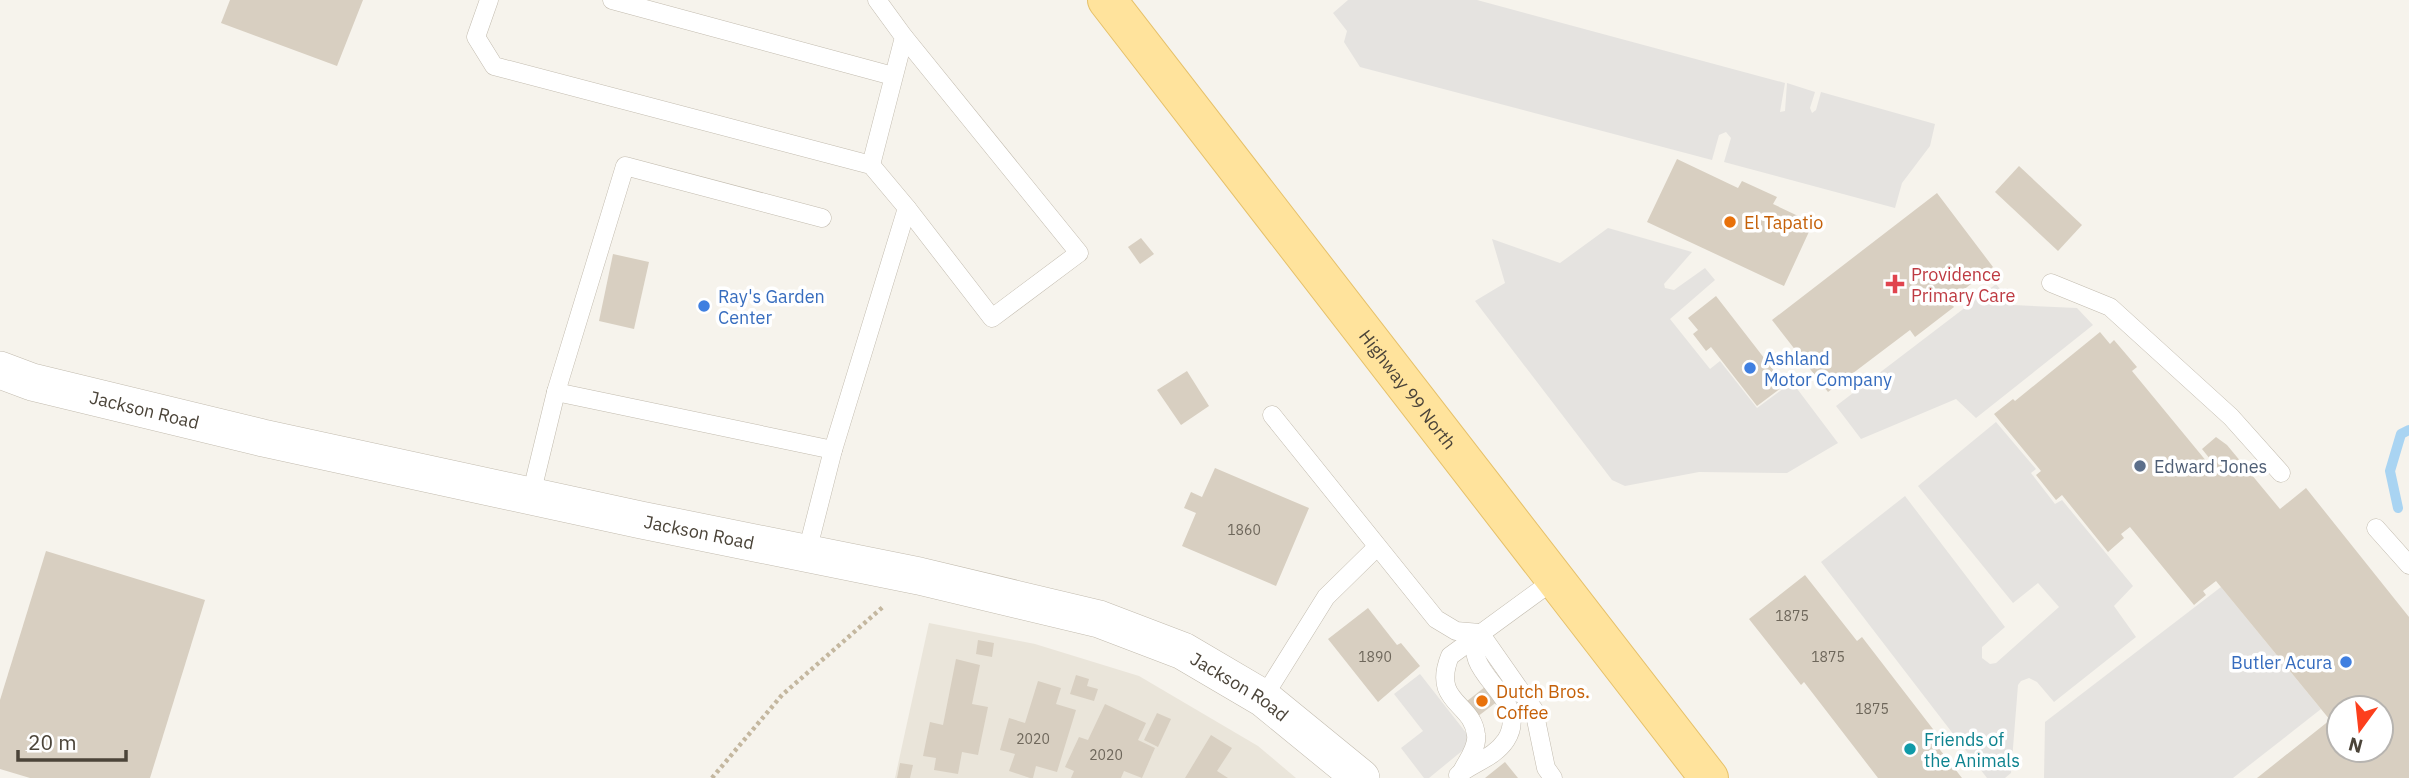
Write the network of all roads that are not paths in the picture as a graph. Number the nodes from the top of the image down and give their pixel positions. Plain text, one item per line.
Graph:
1 (489, 0) edge
2 (612, 0) edge
3 (877, 0) edge
4 (1107, 0) edge
5 (904, 37) junction
6 (893, 76) junction
7 (872, 165) junction
8 (907, 208) junction
9 (822, 218) dead end
10 (2051, 284) dead end
11 (0, 370) edge
12 (556, 392) junction
13 (1272, 415) dead end
14 (833, 450) junction
15 (2281, 473) dead end
16 (531, 495) junction
17 (2376, 527) dead end
18 (1377, 547) junction
19 (807, 552) junction
20 (2409, 565) edge
21 (1554, 580) junction
22 (1480, 633) junction
23 (1263, 698) junction
24 (1458, 775) edge
25 (1361, 778) edge
26 (1553, 778) edge
27 (1709, 778) edge

1 - 7 lane
2 - 6 lane
3 - 5 lane
4 - 21 main road, Highway 99 North
5 - 6 lane
5 - 8 lane
6 - 7 lane
7 - 8 lane
8 - 14 lane
9 - 12 lane
10 - 15 lane
11 - 16 street, Jackson Road
12 - 14 lane
12 - 16 lane
13 - 18 lane
14 - 19 lane
16 - 19 street, Jackson Road
17 - 20 lane
18 - 22 lane
18 - 23 lane
19 - 23 street, Jackson Road
21 - 22 lane
21 - 27 main road, Highway 99 North
22 - 24 lane
22 - 24 lane
22 - 26 lane
23 - 25 street, Jackson Road

